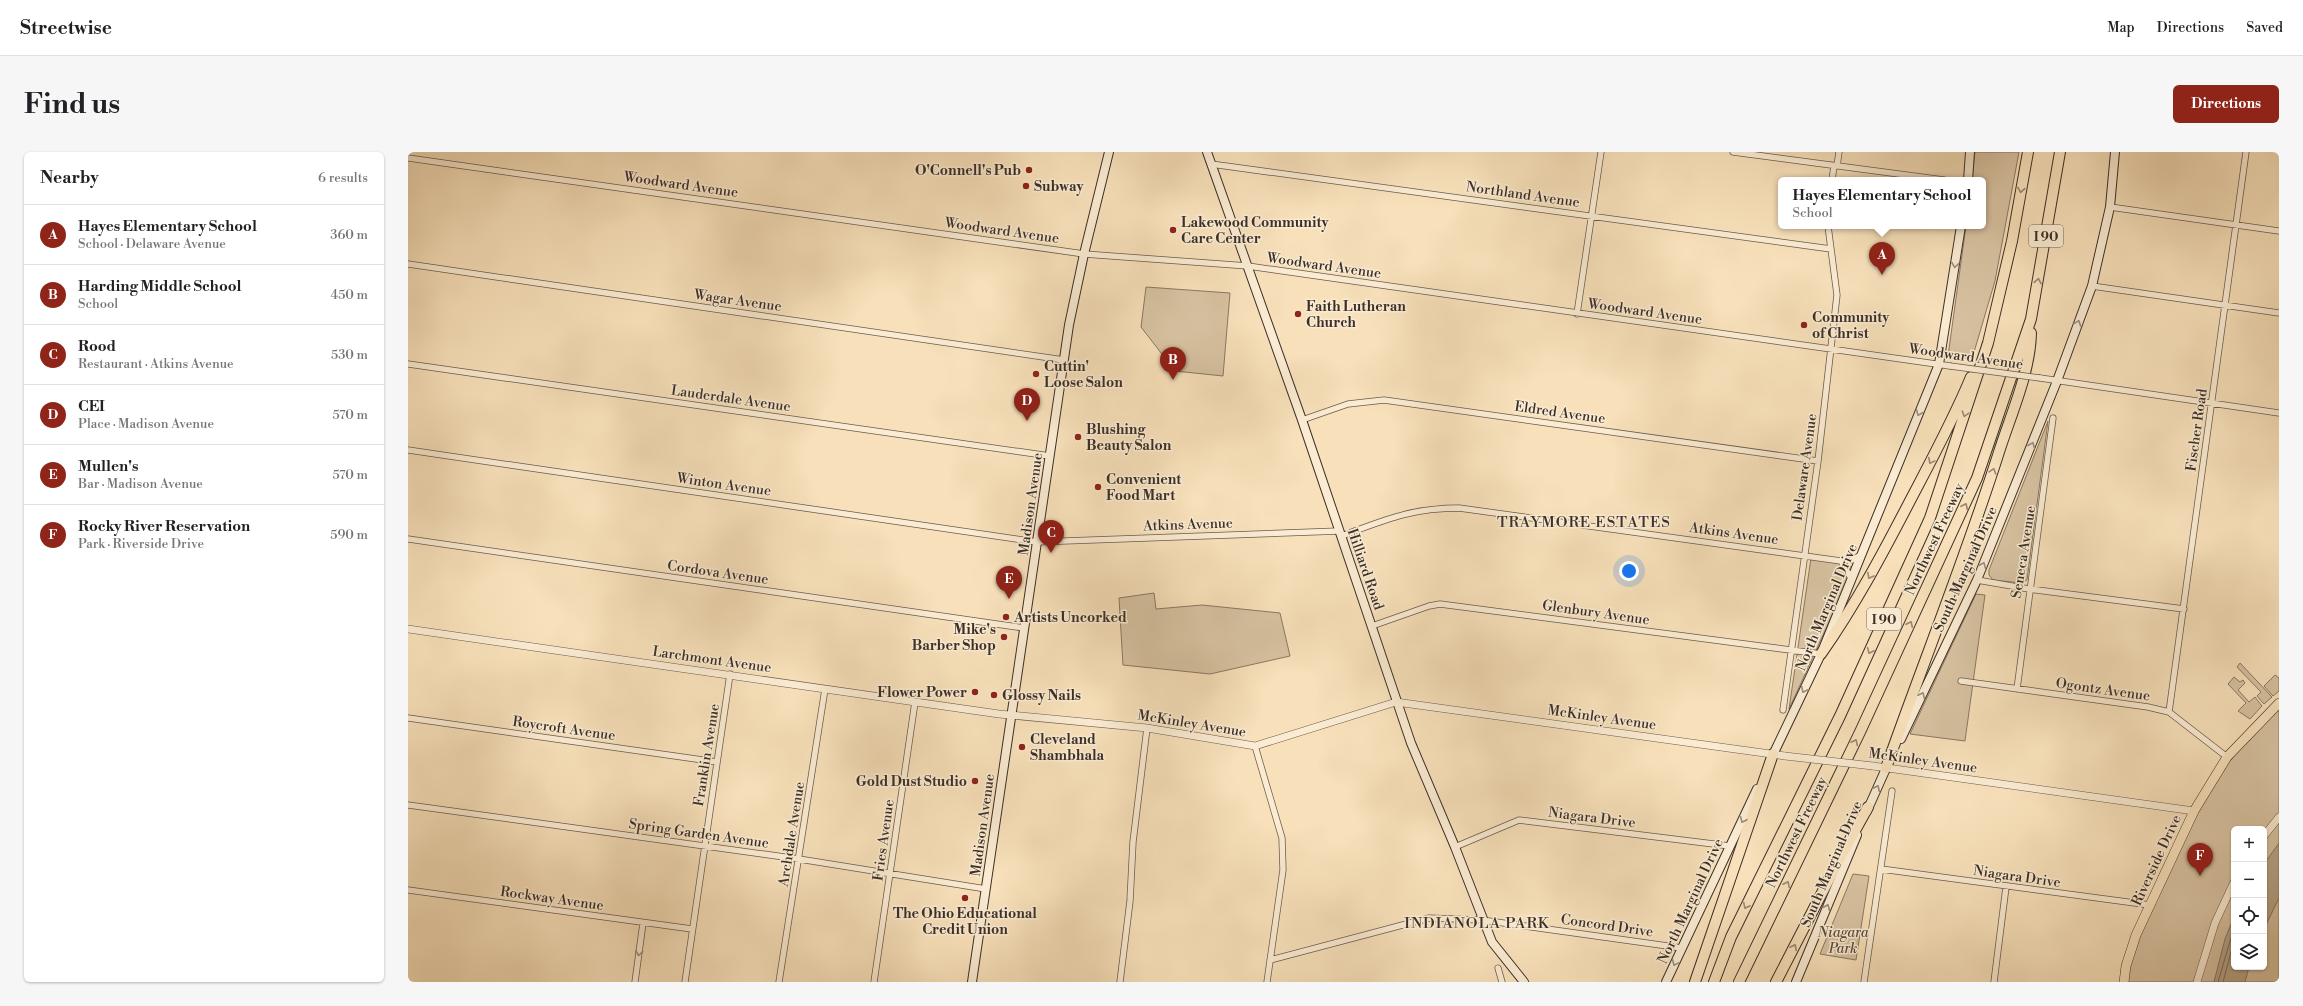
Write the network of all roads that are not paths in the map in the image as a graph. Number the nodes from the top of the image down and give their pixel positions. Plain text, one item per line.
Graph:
1 (1109, 152) edge
2 (1207, 152) edge
3 (1601, 152) edge
4 (1733, 152) edge
5 (1839, 152) edge
6 (1970, 152) edge
7 (2028, 152) edge
8 (2060, 152) edge
9 (2116, 152) edge
10 (2246, 152) edge
11 (408, 158) edge
12 (1211, 164) junction
13 (1835, 166) junction
14 (1833, 177) edge
15 (1921, 177) edge
16 (1968, 177) edge
17 (2110, 207) junction
18 (1592, 216) junction
19 (2236, 224) junction
20 (1828, 229) edge
21 (1961, 229) edge
22 (2279, 231) edge
23 (2012, 241) junction
24 (1831, 249) junction
25 (1084, 254) junction
26 (408, 264) edge
27 (1248, 266) junction
28 (2092, 286) junction
29 (2224, 306) junction
30 (1577, 314) junction
31 (2279, 314) edge
32 (2032, 319) junction
33 (1832, 349) junction
34 (1064, 360) junction
35 (408, 364) edge
36 (1939, 364) junction
37 (2057, 381) junction
38 (2212, 403) junction
39 (2279, 413) edge
40 (2053, 418) dead end
41 (1302, 420) junction
42 (408, 450) edge
43 (1050, 456) junction
44 (1818, 461) junction
45 (1340, 534) junction
46 (408, 539) edge
47 (1037, 542) junction
48 (1862, 554) junction
49 (1805, 555) junction
50 (1841, 561) junction
51 (1851, 578) junction
52 (1977, 580) junction
53 (2029, 589) junction
54 (2184, 609) junction
55 (1372, 626) junction
56 (1024, 628) junction
57 (408, 629) edge
58 (1791, 650) junction
59 (1821, 654) junction
60 (730, 674) junction
61 (1961, 682) dead end
62 (825, 689) junction
63 (2017, 689) junction
64 (915, 702) junction
65 (1396, 702) junction
66 (2279, 703) edge
67 (1783, 710) dead end
68 (2169, 712) junction
69 (1012, 715) junction
70 (408, 718) edge
71 (1146, 728) junction
72 (1255, 746) junction
73 (1773, 754) junction
74 (2227, 757) junction
75 (717, 762) junction
76 (1886, 768) junction
77 (1892, 791) dead end
78 (408, 804) edge
79 (1868, 807) junction
80 (2194, 811) junction
81 (2279, 817) edge
82 (2267, 832) edge
83 (704, 846) junction
84 (1730, 846) junction
85 (1455, 847) junction
86 (799, 860) junction
87 (1881, 869) junction
88 (890, 873) junction
89 (2006, 887) junction
90 (2231, 888) edge
91 (986, 889) junction
92 (408, 890) edge
93 (2150, 905) junction
94 (1482, 920) junction
95 (643, 923) junction
96 (692, 929) junction
97 (1682, 948) junction
98 (1270, 960) junction
99 (1498, 968) dead end
100 (635, 982) edge
101 (685, 982) edge
102 (779, 982) edge
103 (874, 982) edge
104 (972, 982) edge
105 (1120, 982) edge
106 (1267, 982) edge
107 (1502, 982) edge
108 (1524, 982) edge
109 (1666, 982) edge
110 (1695, 982) edge
111 (1714, 982) edge
112 (1739, 982) edge
113 (1776, 982) edge
114 (1796, 982) edge
115 (1864, 982) edge
116 (1994, 982) edge
117 (2124, 982) edge
118 (2197, 982) edge

1 - 25 main road, Madison Avenue
2 - 12 main road, Hilliard Road
3 - 18 street
4 - 13 street
5 - 13 street
6 - 16 main road
7 -> 23 highway, Northwest Freeway / I 90
32 -> 8 highway, Northwest Freeway / I 90
9 - 17 main road, South Marginal Drive
10 - 19 street, Fischer Road
11 - 25 street, Woodward Avenue
12 - 18 street, Northland Avenue
12 - 27 main road, Hilliard Road
13 - 14 street
13 - 15 street
17 - 19 street
17 - 28 main road, South Marginal Drive
18 - 24 street, Northland Avenue
18 - 30 street
19 - 22 street
19 - 29 street, Fischer Road
20 - 24 street, Delaware Avenue
21 -> 36 main road, North Marginal Drive
23 -> 59 highway
23 -> 111 highway, Northwest Freeway / I 90
24 - 33 street, Delaware Avenue
25 - 27 street, Woodward Avenue
25 - 34 main road, Madison Avenue
26 - 34 street, Wagar Avenue
27 - 30 street, Woodward Avenue
27 - 41 main road, Hilliard Road
28 - 29 street
37 -> 28 main road, South Marginal Drive
29 - 31 street
29 - 38 street, Fischer Road
30 - 33 street, Woodward Avenue
76 -> 32 highway
112 -> 32 highway, Northwest Freeway / I 90
33 - 36 street, Woodward Avenue
33 - 44 street, Delaware Avenue
34 - 43 main road, Madison Avenue
35 - 43 street, Lauderdale Avenue
36 - 37 street, Woodward Avenue, bridge
36 -> 48 main road, North Marginal Drive
37 - 38 street, Woodward Avenue
52 -> 37 main road, South Marginal Drive
38 - 39 street, Woodward Avenue
38 - 54 street, Fischer Road
40 - 53 street, Seneca Avenue
41 - 44 street, Eldred Avenue
41 - 45 main road, Hilliard Road
42 - 47 street, Winton Avenue
43 - 47 main road, Madison Avenue
44 - 49 street, Delaware Avenue
45 - 47 street, Atkins Avenue
45 - 49 street, Atkins Avenue
45 - 55 main road, Hilliard Road
46 - 56 street, Cordova Avenue
47 - 56 main road, Madison Avenue
48 - 50 street, Atkins Avenue
48 - 51 main road, North Marginal Drive
49 - 50 street, Atkins Avenue
49 - 58 street, Delaware Avenue
50 - 51 street
51 - 59 main road, North Marginal Drive
52 - 53 street
76 -> 52 main road, South Marginal Drive
53 - 54 street
53 - 63 street, Seneca Avenue
54 - 68 street, Fischer Road
55 - 58 street, Glenbury Avenue
55 - 65 main road, Hilliard Road
56 - 69 main road, Madison Avenue
57 - 60 street, Larchmont Avenue
58 - 59 street, Glenbury Avenue
58 - 67 street, Delaware Avenue
59 -> 73 main road, North Marginal Drive
60 - 62 street, Larchmont Avenue
60 - 75 street, Franklin Avenue
61 - 63 street, Ogontz Avenue
62 - 64 street, Larchmont Avenue
62 - 86 street, Archdale Avenue
63 - 68 street, Ogontz Avenue
64 - 69 street, Larchmont Avenue
64 - 88 street, Fries Avenue
65 - 72 street, McKinley Avenue
65 - 73 street, McKinley Avenue
65 - 85 main road, Hilliard Road
66 - 74 main road, Riverside Drive
68 - 74 street, Ogontz Avenue
69 - 71 street, McKinley Avenue
69 - 91 main road, Madison Avenue
70 - 75 street, Roycroft Avenue
71 - 72 street, McKinley Avenue
71 - 105 street
72 - 98 street
73 - 76 street, McKinley Avenue, bridge
73 -> 84 main road, North Marginal Drive
73 - 110 highway
74 - 80 main road, Riverside Drive
75 - 83 street, Franklin Avenue
79 -> 76 main road, South Marginal Drive
76 - 80 street, McKinley Avenue
77 - 87 street
78 - 83 street, Spring Garden Avenue
113 -> 79 highway
114 -> 79 main road, South Marginal Drive
80 - 93 main road, Riverside Drive
81 - 82 street
83 - 86 street, Spring Garden Avenue
83 - 96 street, Franklin Avenue
84 - 85 street, Niagara Drive
84 - 97 main road, North Marginal Drive
85 - 94 main road, Hilliard Road
86 - 88 street, Spring Garden Avenue
86 - 102 street, Archdale Avenue
87 - 89 street, Niagara Drive
87 - 115 street
88 - 91 street, Spring Garden Avenue
88 - 103 street, Fries Avenue
89 - 93 street, Niagara Drive
89 - 116 street
90 - 118 street
91 - 104 main road, Madison Avenue
92 - 95 street, Rockway Avenue
93 - 117 main road, Riverside Drive
94 - 97 street, Concord Drive
94 - 98 street, Concord Drive
94 - 108 main road, Hilliard Road
95 - 96 street, Rockway Avenue
95 -> 100 street
96 - 101 street, Franklin Avenue
97 -> 109 main road, North Marginal Drive
98 - 106 street
99 - 107 street

